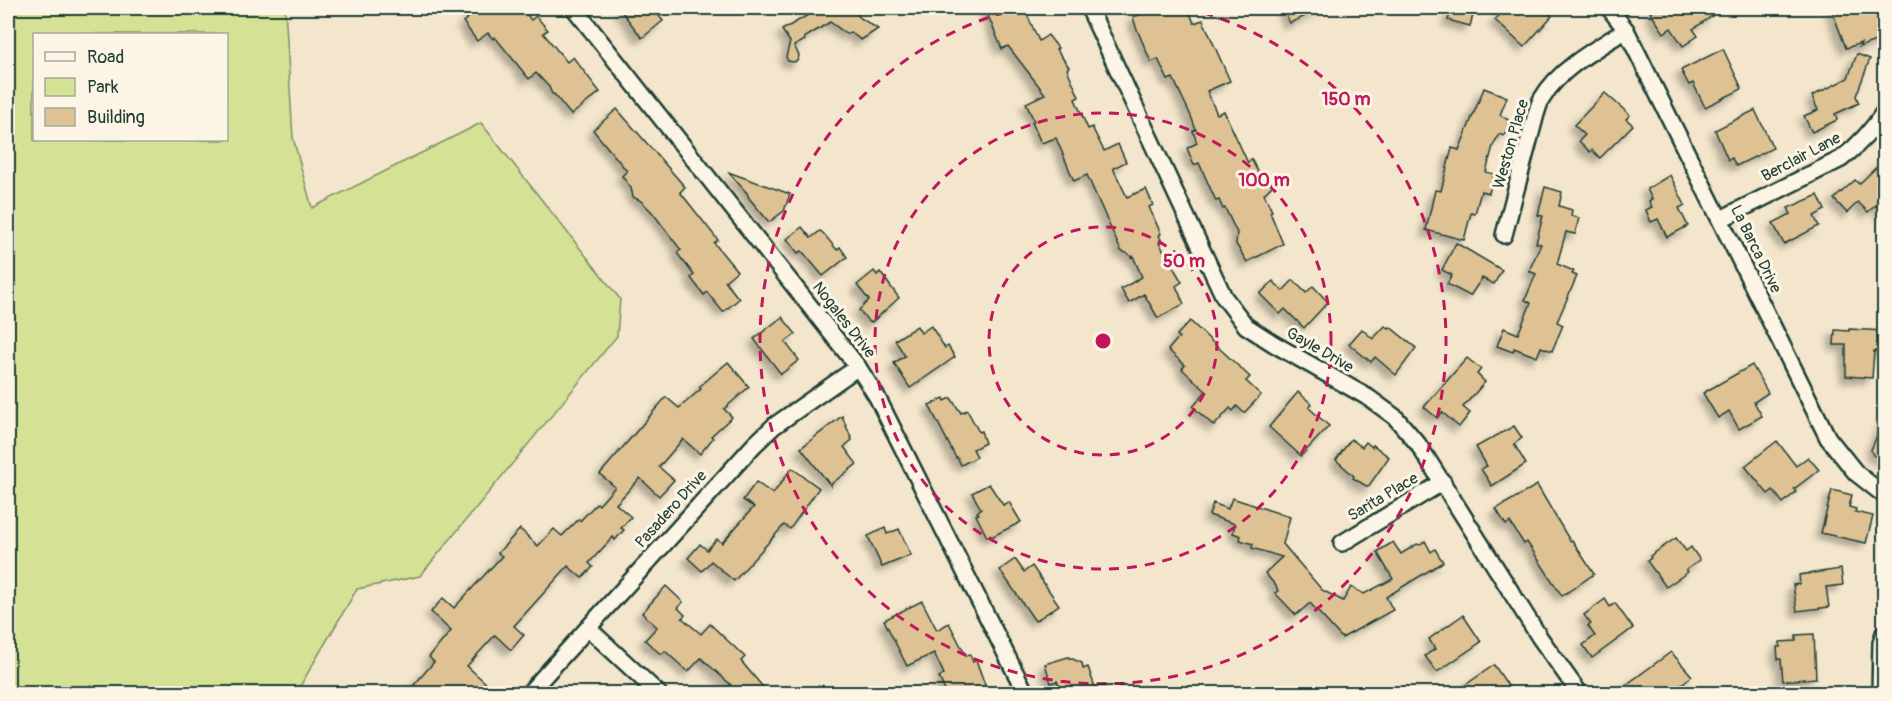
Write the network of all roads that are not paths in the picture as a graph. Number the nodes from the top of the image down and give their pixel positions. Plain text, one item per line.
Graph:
1 (574, 8) edge
2 (1609, 8) edge
3 (1093, 9) edge
4 (1626, 30) junction
5 (1884, 112) edge
6 (1721, 219) junction
7 (1504, 235) dead end
8 (858, 367) junction
9 (1443, 482) junction
10 (1884, 495) edge
11 (1342, 543) dead end
12 (588, 628) junction
13 (1884, 633) edge
14 (1572, 691) edge
15 (528, 693) edge
16 (659, 693) edge
17 (1026, 693) edge
18 (1880, 693) edge

1 - 8 street, Nogales Drive
2 - 4 street, La Barca Drive
3 - 9 street, Gayle Drive
4 - 6 street, La Barca Drive
4 - 7 street, Weston Place
5 - 6 street, Berclair Lane
6 - 10 street, La Barca Drive
8 - 12 street, Pasadero Drive
8 - 17 street, Nogales Drive
9 - 11 street, Sarita Place
9 - 14 street, Gayle Drive
12 - 15 street, Pasadero Drive
12 - 16 street
13 - 18 street

